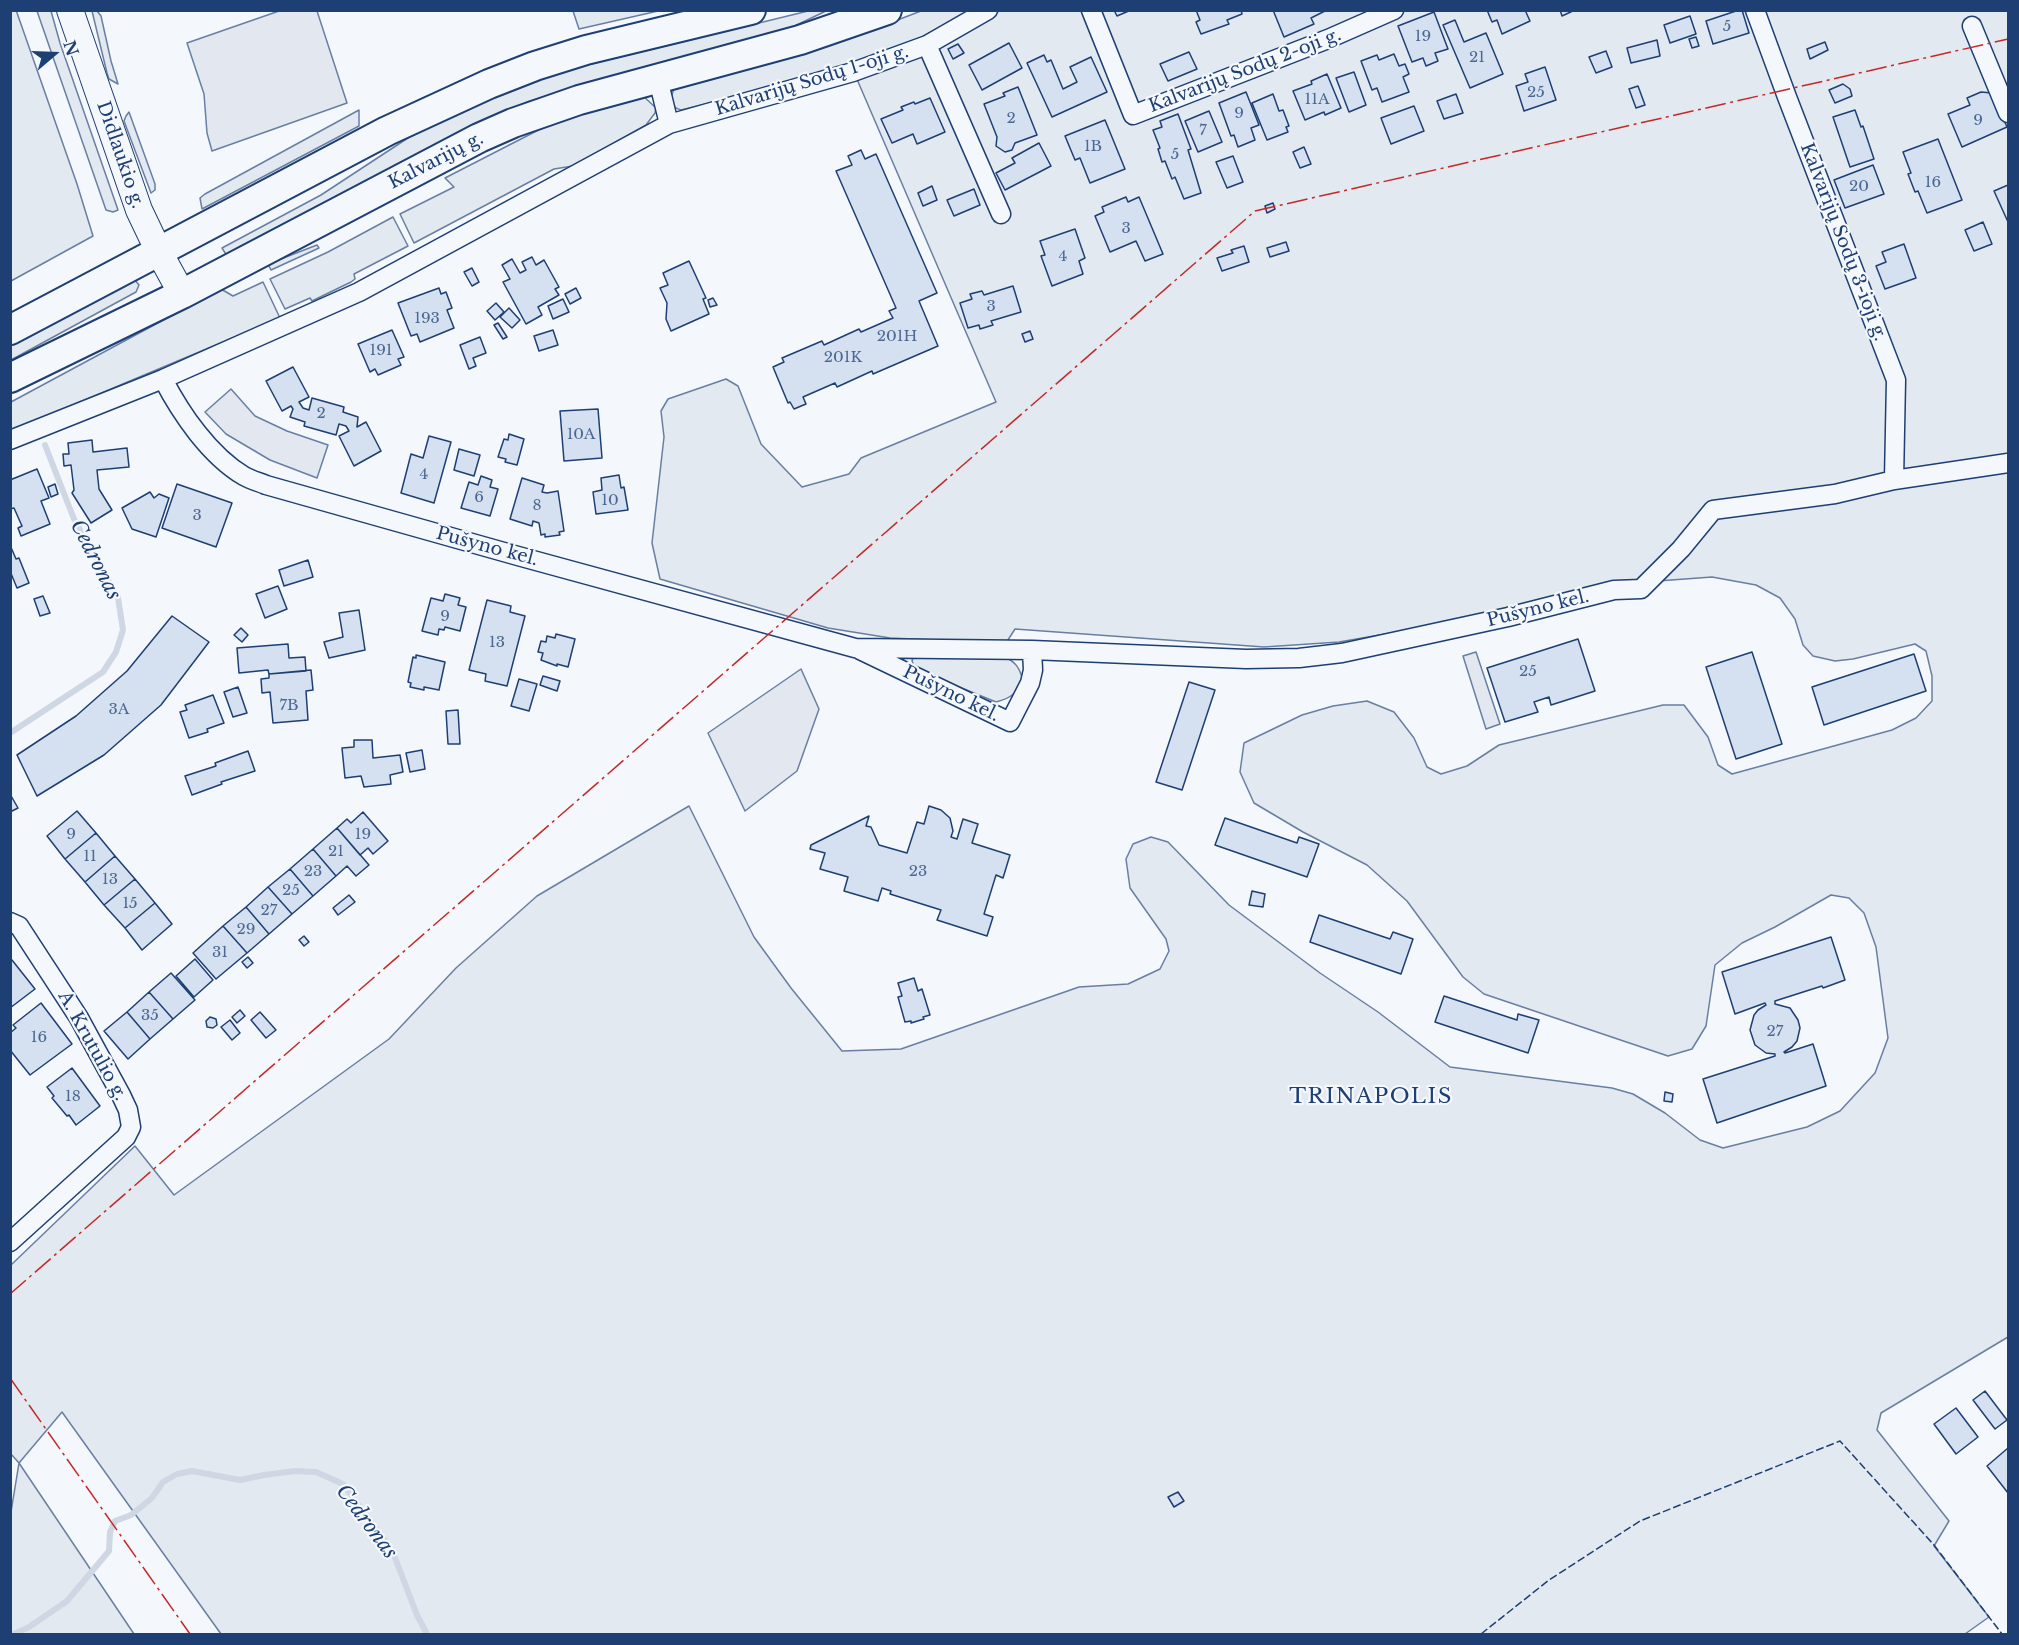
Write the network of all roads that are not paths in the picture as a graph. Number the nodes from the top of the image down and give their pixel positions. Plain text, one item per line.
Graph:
1 (70, 10) edge
2 (751, 10) edge
3 (887, 10) edge
4 (988, 10) edge
5 (1091, 10) edge
6 (1394, 10) edge
7 (1755, 10) edge
8 (1972, 26) dead end
9 (927, 45) junction
10 (658, 79) junction
11 (2008, 113) edge
12 (669, 124) junction
13 (1001, 214) dead end
14 (159, 252) junction
15 (182, 294) junction
16 (10, 330) edge
17 (10, 378) edge
18 (163, 379) junction
19 (10, 440) edge
20 (2008, 463) edge
21 (1894, 480) junction
22 (855, 648) junction
23 (1032, 650) junction
24 (10, 922) edge
25 (10, 1242) edge

1 - 14 street, Didlaukio g.
2 - 14 main road
3 - 10 main road, Kalvarijų g.
4 - 9 street
5 - 6 street, Kalvarijų Sodų 2-oji g.
7 - 21 street, Kalvarijų Sodų 3-ioji g.
8 - 11 street
9 - 12 street, Kalvarijų Sodų 1-oji g.
9 - 13 street, Kalvarijų Sodų 1-oji g.
10 - 12 street
10 - 15 main road, Kalvarijų g.
12 - 18 street, Kalvarijų Sodų 1-oji g.
14 - 15 street, Didlaukio g.
14 - 16 main road
15 - 17 main road, Kalvarijų g.
18 - 19 street, Kalvarijų Sodų 1-oji g.
18 - 22 street, Pušyno kel.
20 - 21 street, Pušyno kel.
21 - 23 street, Pušyno kel.
22 - 23 street, Pušyno kel.
22 - 23 street, Pušyno kel.
24 - 25 street, A. Krutulio g.

